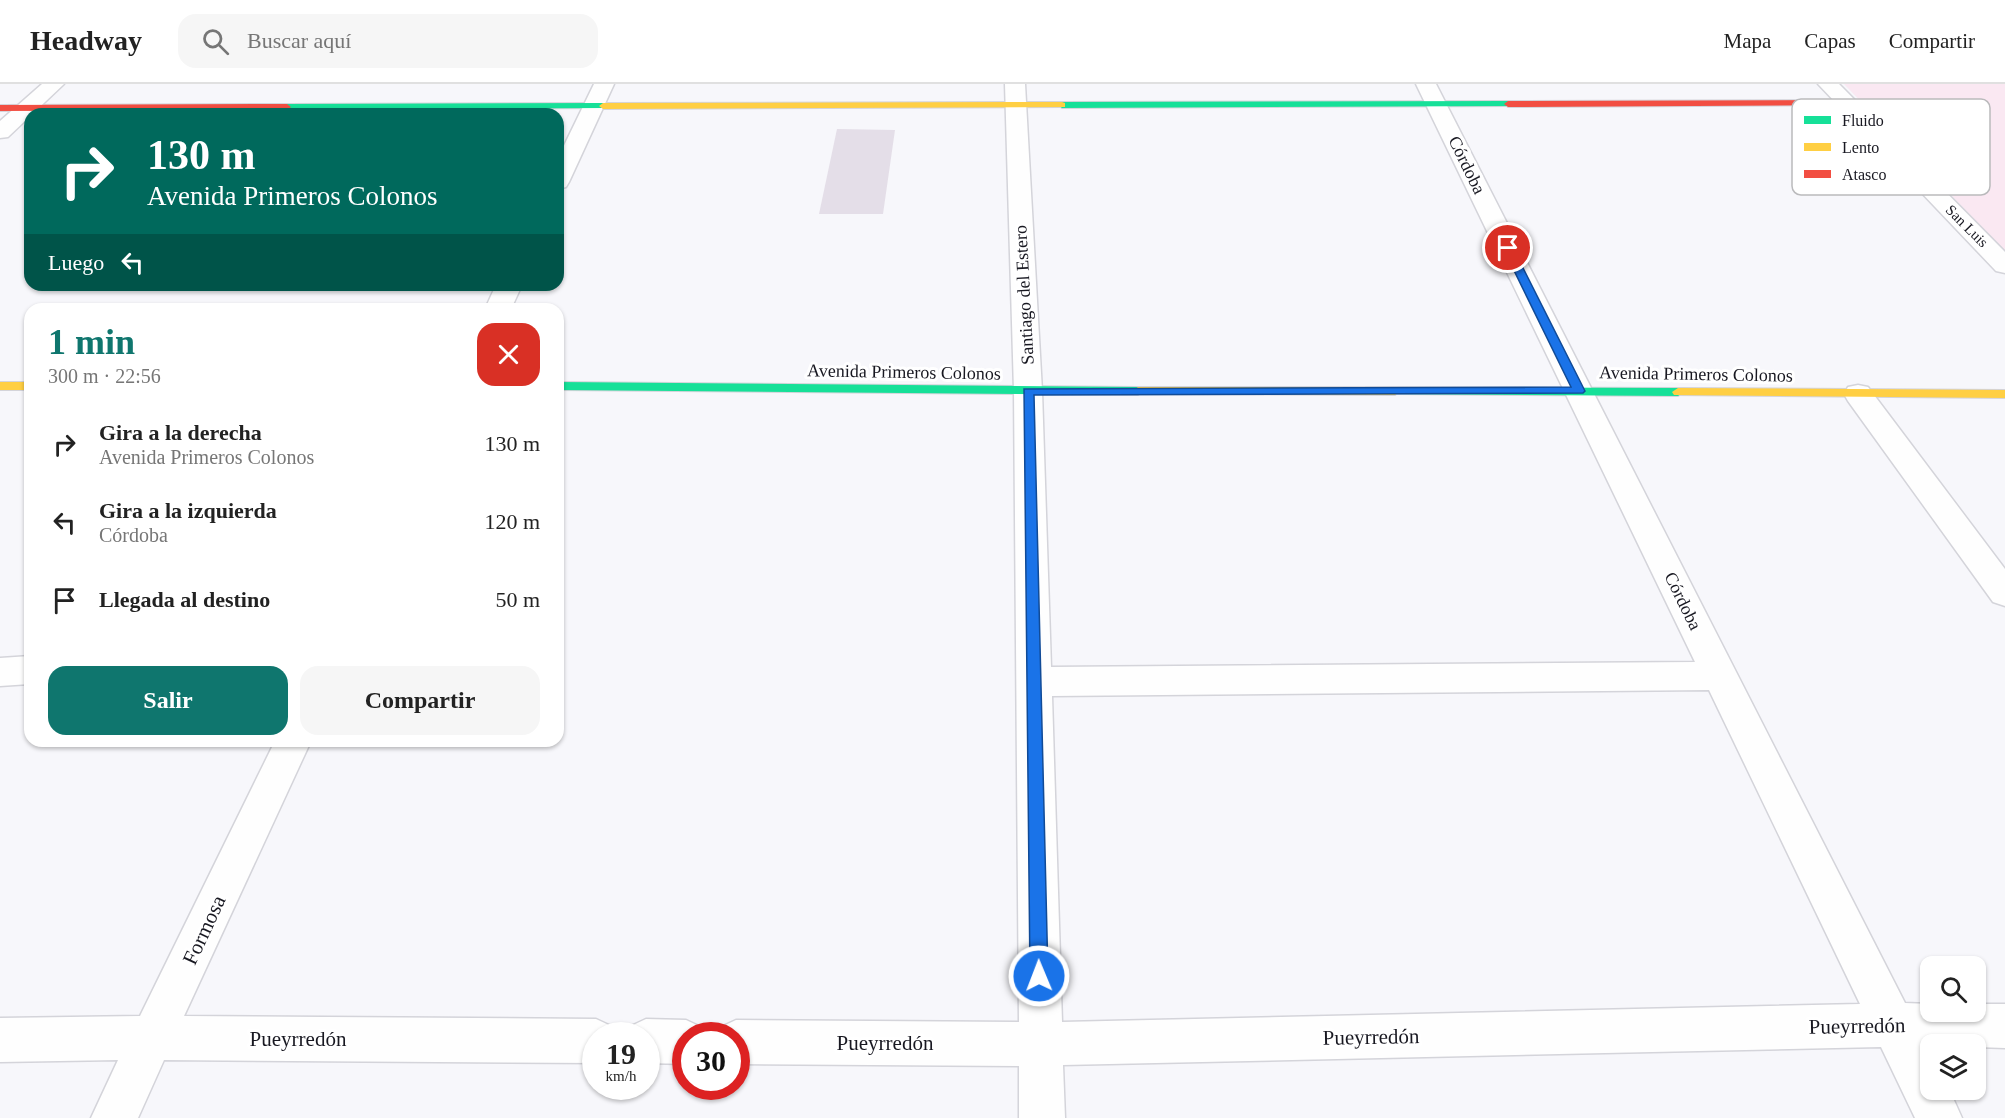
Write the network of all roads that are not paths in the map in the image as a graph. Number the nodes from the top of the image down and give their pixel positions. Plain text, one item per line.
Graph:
1 (54, 84) edge
2 (604, 84) edge
3 (1828, 84) edge
4 (1015, 95) edge
5 (1432, 95) edge
6 (1841, 99) edge
7 (1792, 102) edge
8 (594, 106) junction
9 (0, 108) edge
10 (26, 108) junction
11 (24, 110) edge
12 (0, 132) edge
13 (564, 169) edge
14 (1935, 195) edge
15 (2005, 266) edge
16 (0, 386) edge
17 (24, 386) edge
18 (564, 386) edge
19 (1028, 391) junction
20 (1579, 391) junction
21 (1858, 394) junction
22 (2005, 394) edge
23 (2005, 593) edge
24 (24, 670) edge
25 (1, 672) edge
26 (1720, 676) junction
27 (1033, 682) junction
28 (290, 747) edge
29 (1893, 1025) junction
30 (2005, 1026) edge
31 (153, 1038) junction
32 (0, 1040) edge
33 (582, 1041) edge
34 (750, 1042) edge
35 (1041, 1044) junction
36 (114, 1118) edge
37 (1042, 1118) edge
38 (1939, 1118) edge

1 - 10 street
2 - 8 street
3 - 6 street, San Luis
4 - 5 street
4 - 8 street
4 - 19 street, Santiago del Estero
5 - 7 street
5 - 20 street, Córdoba
8 - 10 street
8 - 13 street
9 - 10 street
11 - 12 street
14 - 15 street, San Luis
16 - 17 street
18 - 19 street, Avenida Primeros Colonos
19 - 20 street, Avenida Primeros Colonos
19 - 27 street, Santiago del Estero
20 - 21 street, Avenida Primeros Colonos
20 - 26 street, Córdoba
21 - 22 street, Avenida Primeros Colonos
21 - 23 street
24 - 25 street
26 - 27 street
26 - 29 street, Córdoba
27 - 35 street, Santiago del Estero
28 - 31 street, Formosa
29 - 30 street, Pueyrredón
29 - 35 street, Pueyrredón
29 - 38 street, Córdoba
31 - 32 street, Pueyrredón
31 - 33 street, Pueyrredón
31 - 36 street, Formosa
34 - 35 street, Pueyrredón
35 - 37 street, Santiago del Estero

